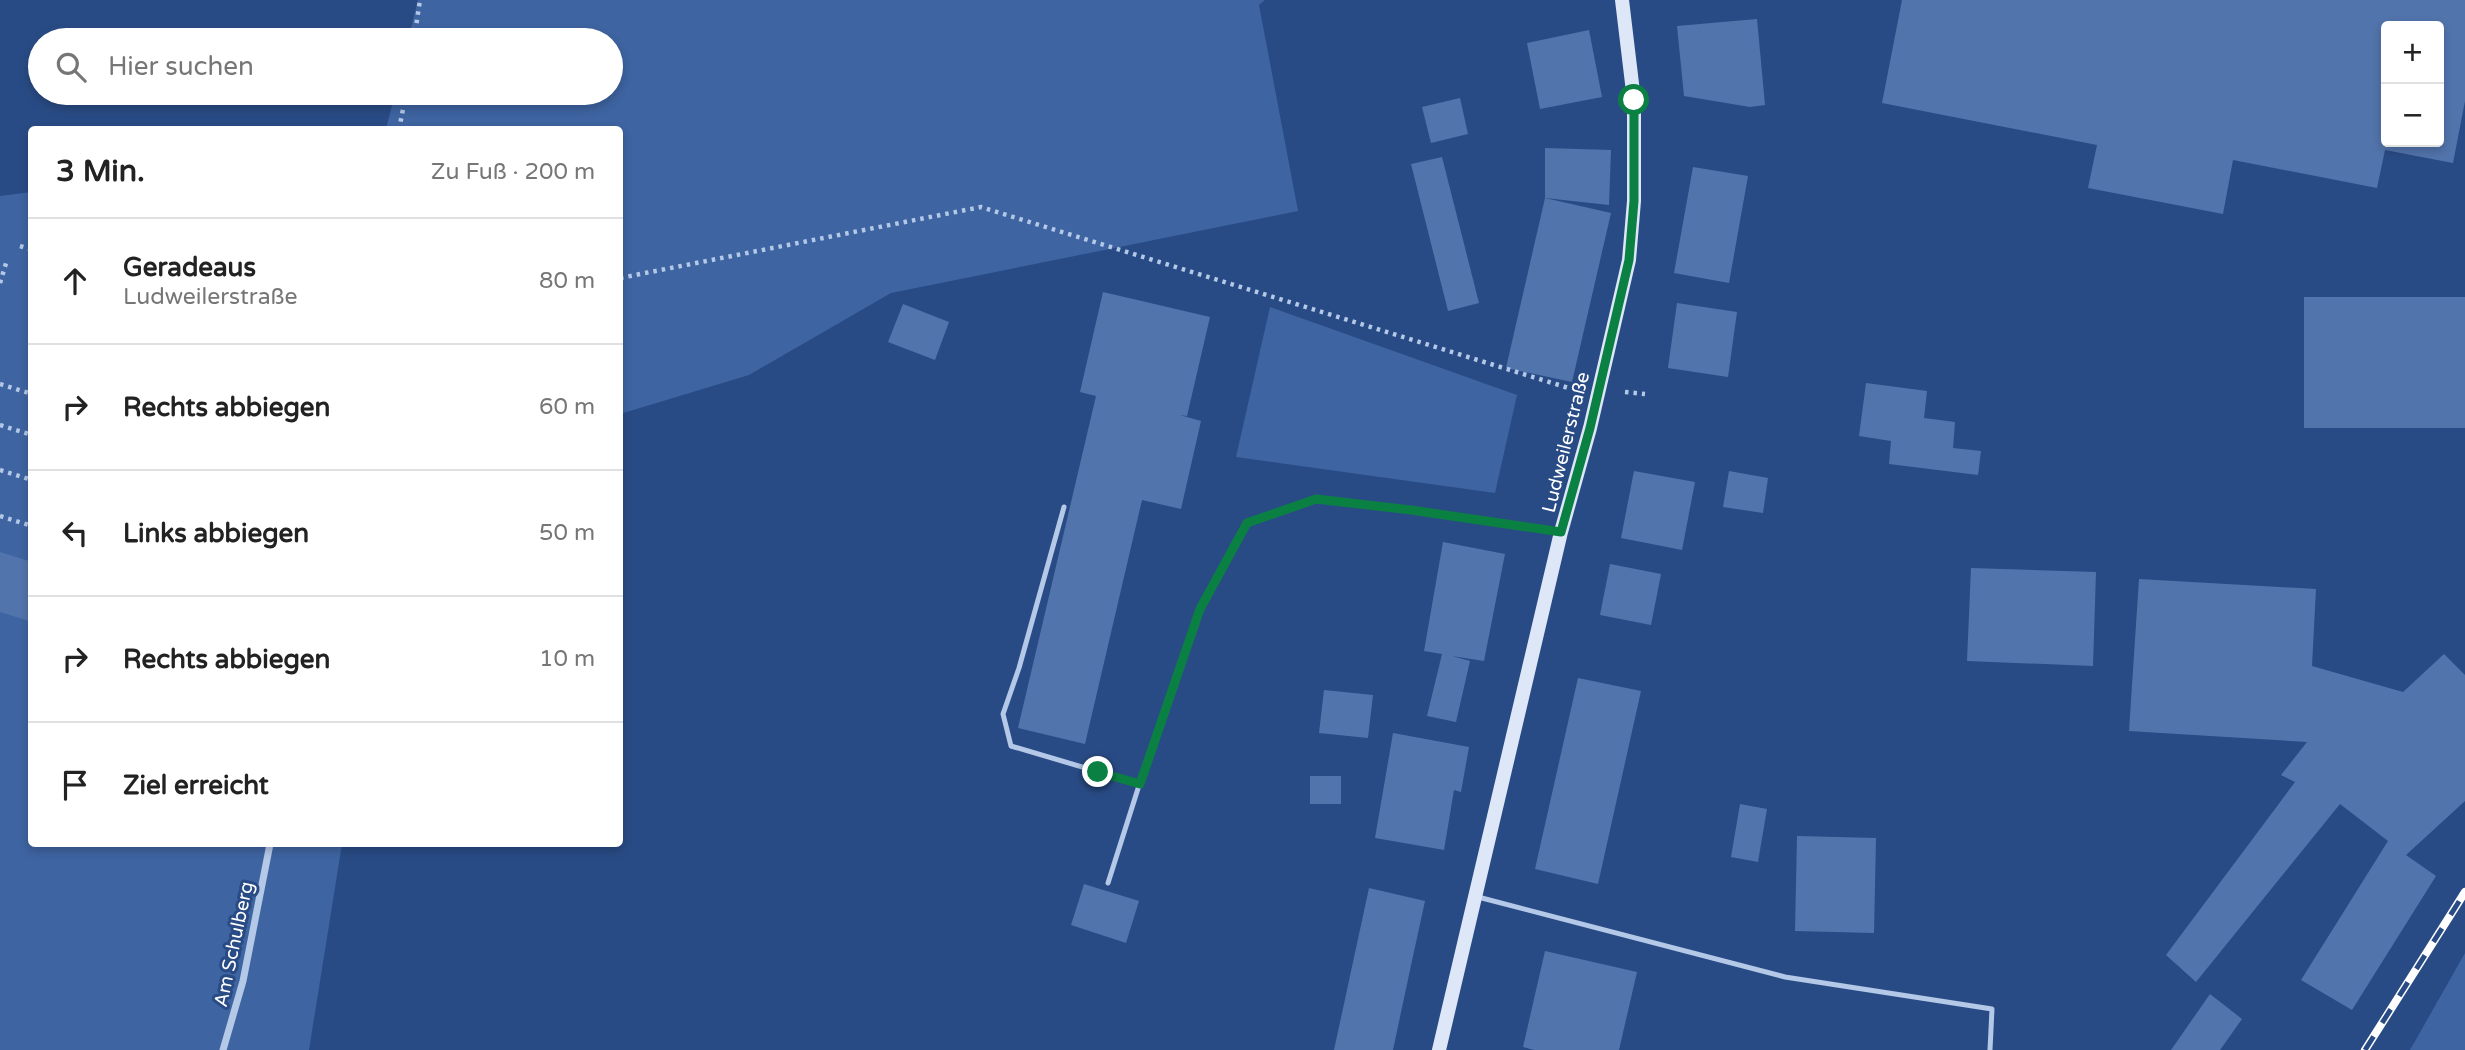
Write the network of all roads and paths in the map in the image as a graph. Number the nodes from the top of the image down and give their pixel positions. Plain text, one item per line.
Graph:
1 (420, 0) edge
2 (1622, 0) edge
3 (416, 28) edge
4 (404, 105) edge
5 (400, 126) edge
6 (20, 246) dead end
7 (28, 249) edge
8 (7, 260) dead end
9 (623, 277) edge
10 (0, 281) edge
11 (0, 384) edge
12 (28, 393) edge
13 (1597, 397) junction
14 (0, 425) edge
15 (28, 434) edge
16 (0, 470) edge
17 (28, 479) edge
18 (1064, 506) dead end
19 (0, 516) edge
20 (28, 525) edge
21 (1561, 532) junction
22 (1140, 784) junction
23 (269, 847) edge
24 (1108, 883) dead end
25 (1475, 896) junction
26 (223, 1050) edge
27 (1438, 1050) edge
28 (1990, 1050) edge

1 - 3 path
2 - 13 main road, Ludweilerstraße
4 - 5 path
6 - 7 path
8 - 10 path
9 - 13 path
11 - 12 path
13 - 21 main road, Ludweilerstraße
14 - 15 path
16 - 17 path
18 - 22 lane
19 - 20 path
21 - 22 lane
21 - 25 main road, Ludweilerstraße
22 - 24 lane
23 - 26 street, Am Schulberg
25 - 27 main road, Ludweilerstraße
25 - 28 lane

